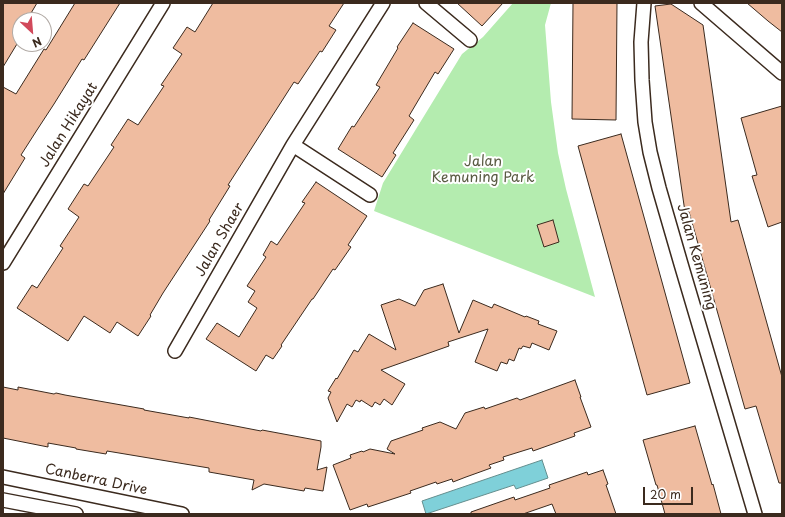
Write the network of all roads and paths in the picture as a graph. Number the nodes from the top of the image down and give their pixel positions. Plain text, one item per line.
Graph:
1 (163, 3) edge
2 (383, 3) edge
3 (426, 3) edge
4 (644, 3) edge
5 (701, 3) edge
6 (470, 40) dead end
7 (782, 74) edge
8 (293, 145) junction
9 (370, 196) dead end
10 (3, 264) edge
11 (175, 351) dead end
12 (3, 477) edge
13 (3, 500) edge
14 (76, 514) edge
15 (182, 514) edge
16 (755, 514) edge

1 - 10 street, Jalan Hikayat
2 - 8 street, Jalan Shaer
3 - 6 street
4 - 16 street, Jalan Kemuning
5 - 7 street
8 - 9 street
8 - 11 street, Jalan Shaer
12 - 15 street, Canberra Drive
13 - 14 street

